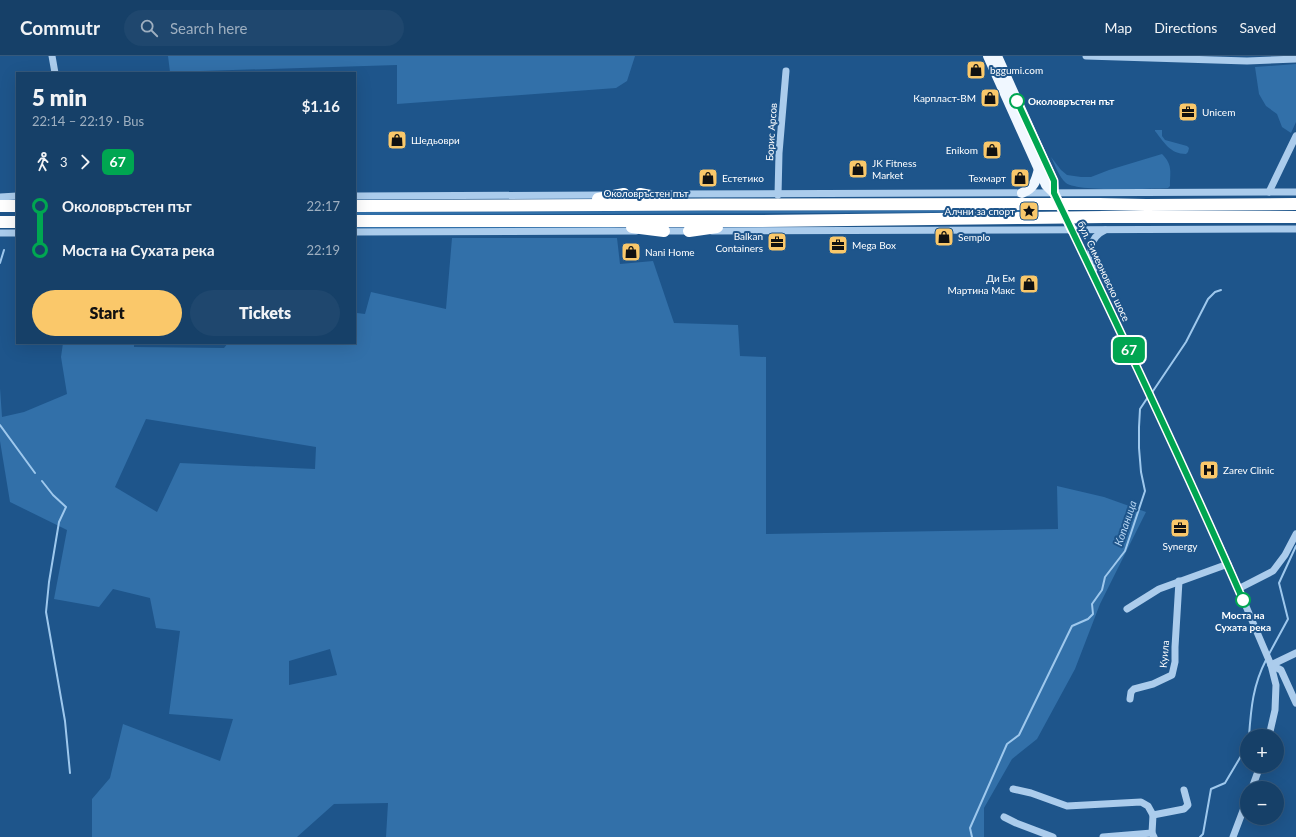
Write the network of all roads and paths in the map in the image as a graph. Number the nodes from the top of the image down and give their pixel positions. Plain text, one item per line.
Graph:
1 (52, 56) edge
2 (988, 56) edge
3 (997, 56) edge
4 (1086, 56) edge
5 (1170, 57) edge
6 (1235, 58) edge
7 (1296, 59) edge
8 (786, 71) dead end
9 (55, 72) edge
10 (1296, 136) edge
11 (1039, 169) junction
12 (1269, 192) junction
13 (1296, 192) edge
14 (1054, 193) junction
15 (624, 194) junction
16 (640, 194) junction
17 (778, 194) junction
18 (16, 196) edge
19 (356, 196) edge
20 (0, 197) edge
21 (1022, 198) junction
22 (692, 204) junction
23 (1296, 204) edge
24 (561, 205) junction
25 (0, 206) edge
26 (16, 206) edge
27 (356, 206) edge
28 (1296, 217) edge
29 (580, 220) junction
30 (356, 221) edge
31 (761, 221) junction
32 (0, 222) edge
33 (16, 222) edge
34 (1296, 229) edge
35 (1072, 230) junction
36 (1107, 230) junction
37 (664, 231) junction
38 (689, 231) junction
39 (356, 232) edge
40 (0, 233) edge
41 (16, 233) edge
42 (1100, 288) junction
43 (1296, 534) edge
44 (1228, 564) junction
45 (1179, 582) junction
46 (1238, 589) junction
47 (1127, 609) dead end
48 (1296, 653) edge
49 (1271, 665) junction
50 (1130, 699) dead end
51 (1296, 703) edge
52 (1271, 729) edge
53 (1013, 789) dead end
54 (1184, 790) dead end
55 (1153, 815) junction
56 (1004, 817) dead end
57 (1240, 818) edge
58 (1153, 835) edge
59 (1053, 837) edge
60 (1103, 837) edge
61 (1233, 837) edge

1 - 9 street
2 - 11 main road, бул. Симеоновско шосе
3 - 14 main road, бул. Симеоновско шосе
4 - 5 street
5 - 6 street
6 - 7 street
8 - 17 street, Борис Арсов
10 - 12 street
11 - 14 main road, бул. Симеоновско шосе
11 - 21 main road
12 - 13 street
12 - 14 street
14 - 21 street
14 - 35 main road, бул. Симеоновско шосе
15 - 16 street
15 - 19 street
15 - 24 highway
16 - 17 street
16 - 22 highway
17 - 21 street
18 - 20 street
21 - 22 highway, Околовръстен път
21 - 23 highway, Околовръстен път, bridge
22 - 24 highway, Околовръстен път
24 - 27 highway, Околовръстен път
25 - 26 highway
28 - 31 highway, bridge
29 - 30 highway
29 - 31 highway
29 - 37 highway
31 - 38 highway
32 - 33 highway
34 - 36 street
35 - 36 street
35 - 38 street
35 - 42 street, бул. Симеоновско шосе
36 - 42 street
37 - 38 street
37 - 39 street
40 - 41 street
42 - 44 street, бул. Симеоновско шосе
43 - 46 street
44 - 45 street
44 - 46 street, бул. Симеоновско шосе
45 - 47 street
45 - 50 street, Куила
46 - 49 street, бул. Симеоновско шосе
48 - 49 street
49 - 51 street
49 - 52 street, бул. Симеоновско шосе
53 - 55 street
54 - 55 street
55 - 58 street
56 - 59 street
57 - 61 street
58 - 60 street

